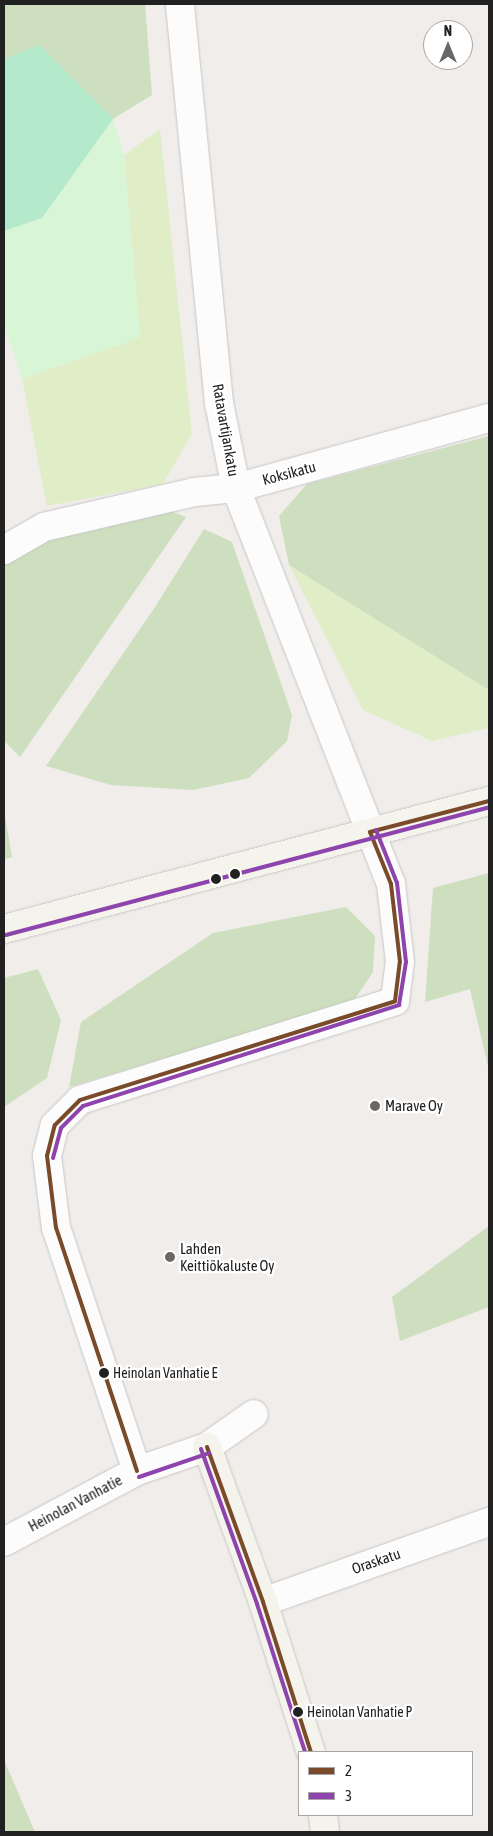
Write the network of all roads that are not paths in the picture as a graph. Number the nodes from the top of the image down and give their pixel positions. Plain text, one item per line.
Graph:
1 (180, 4) edge
2 (489, 418) edge
3 (236, 488) junction
4 (4, 550) edge
5 (489, 800) edge
6 (370, 832) junction
7 (4, 929) edge
8 (254, 1414) dead end
9 (207, 1447) junction
10 (137, 1470) junction
11 (489, 1522) edge
12 (4, 1542) edge
13 (263, 1602) junction
14 (311, 1751) edge
15 (323, 1816) edge
16 (325, 1832) edge

1 - 3 street, Ratavartijankatu
2 - 3 street, Koksikatu
3 - 4 street, Koksikatu
3 - 6 street, Ratavartijankatu
5 - 6 main road
6 - 7 main road
6 - 10 street, Ratavartijankatu
8 - 9 street, Heinolan Vanhatie
9 - 10 street, Heinolan Vanhatie
9 - 13 main road
10 - 12 street, Heinolan Vanhatie
11 - 13 street, Oraskatu
13 - 14 main road
15 - 16 main road

